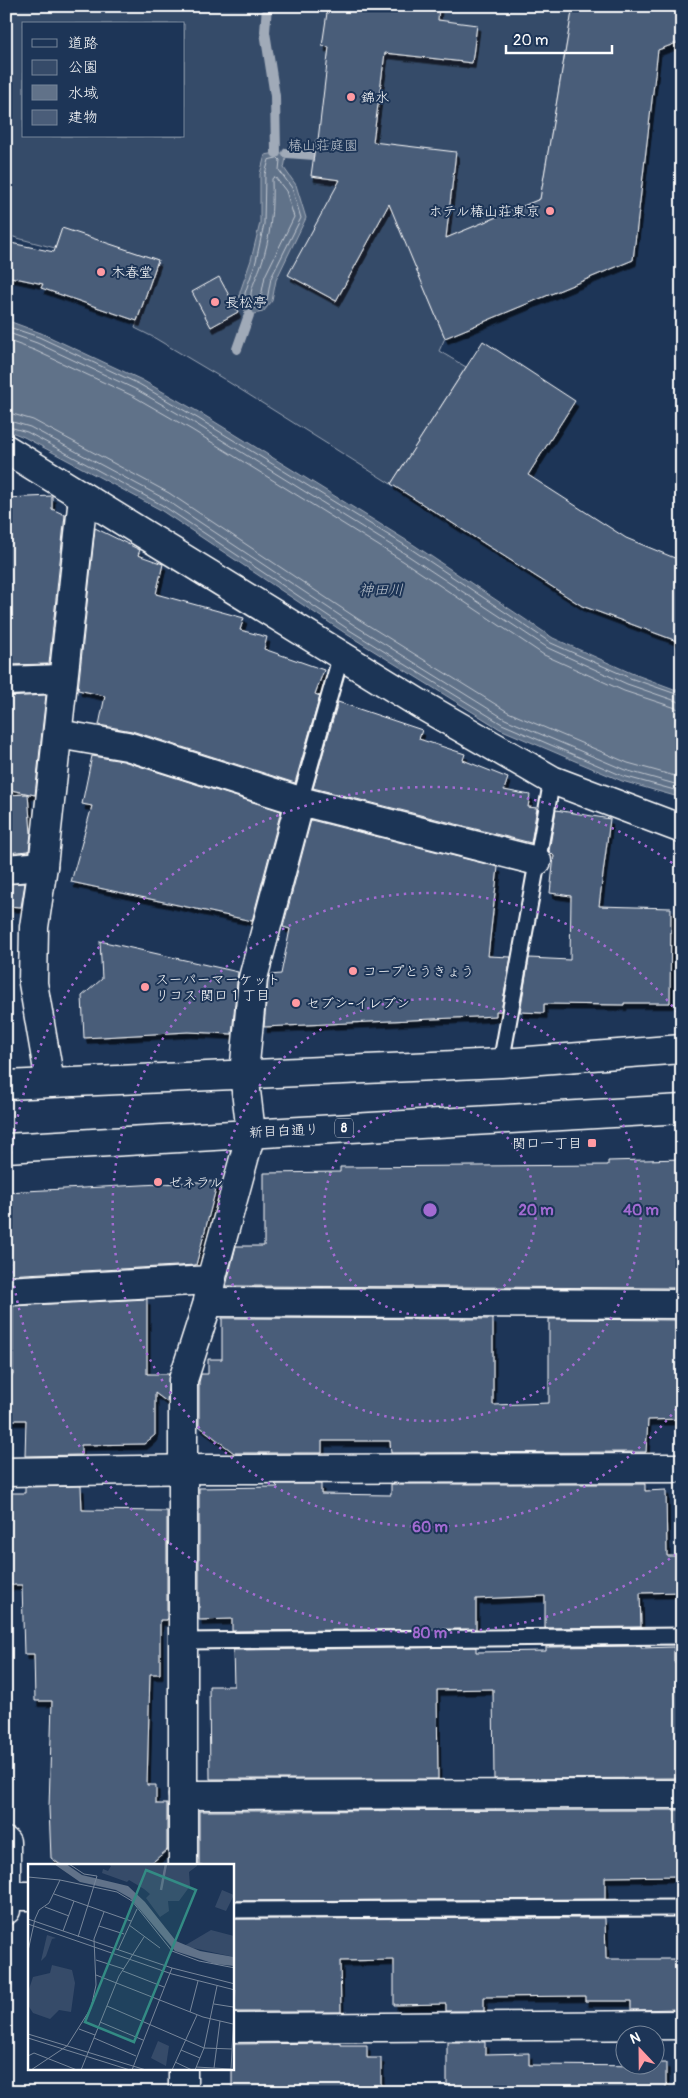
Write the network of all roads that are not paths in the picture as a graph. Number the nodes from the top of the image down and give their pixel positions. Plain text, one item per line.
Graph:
1 (6, 449) edge
2 (83, 497) junction
3 (341, 655) junction
4 (62, 679) junction
5 (6, 681) edge
6 (58, 734) junction
7 (552, 780) junction
8 (300, 802) junction
9 (682, 829) edge
10 (537, 862) junction
11 (43, 866) junction
12 (6, 869) edge
13 (682, 1049) edge
14 (501, 1063) junction
15 (244, 1074) junction
16 (50, 1082) junction
17 (6, 1085) edge
18 (682, 1109) edge
19 (251, 1133) junction
20 (6, 1148) edge
21 (6, 1291) edge
22 (210, 1291) junction
23 (682, 1304) edge
24 (682, 1468) edge
25 (183, 1470) junction
26 (6, 1472) edge
27 (682, 1636) edge
28 (182, 1641) junction
29 (682, 1794) edge
30 (183, 1795) junction
31 (6, 1842) edge
32 (183, 1864) edge
33 (14, 1901) edge
34 (682, 1908) edge
35 (234, 1910) edge
36 (682, 2025) edge
37 (234, 2028) edge
38 (183, 2070) edge
39 (183, 2092) edge

1 - 2 street
2 - 3 street
2 - 4 street
3 - 7 street
3 - 8 lane
4 - 5 street
4 - 6 street
6 - 8 street
6 - 11 street
7 - 9 street
7 - 10 lane
8 - 10 street
8 - 15 street
10 - 14 lane
11 - 12 street
11 - 16 street
13 - 14 street
14 - 15 street
15 - 16 street
15 - 19 street
16 - 17 street
18 - 19 street, 新目白通り / 8
19 - 20 street, 新目白通り / 8
19 - 22 street
21 - 22 street
22 - 23 street
22 - 25 street
24 - 25 street
25 - 26 street
25 - 28 street
27 - 28 lane
28 - 30 street
29 - 30 street
30 - 32 street
31 - 33 street
34 - 35 lane
36 - 37 street
38 - 39 street

